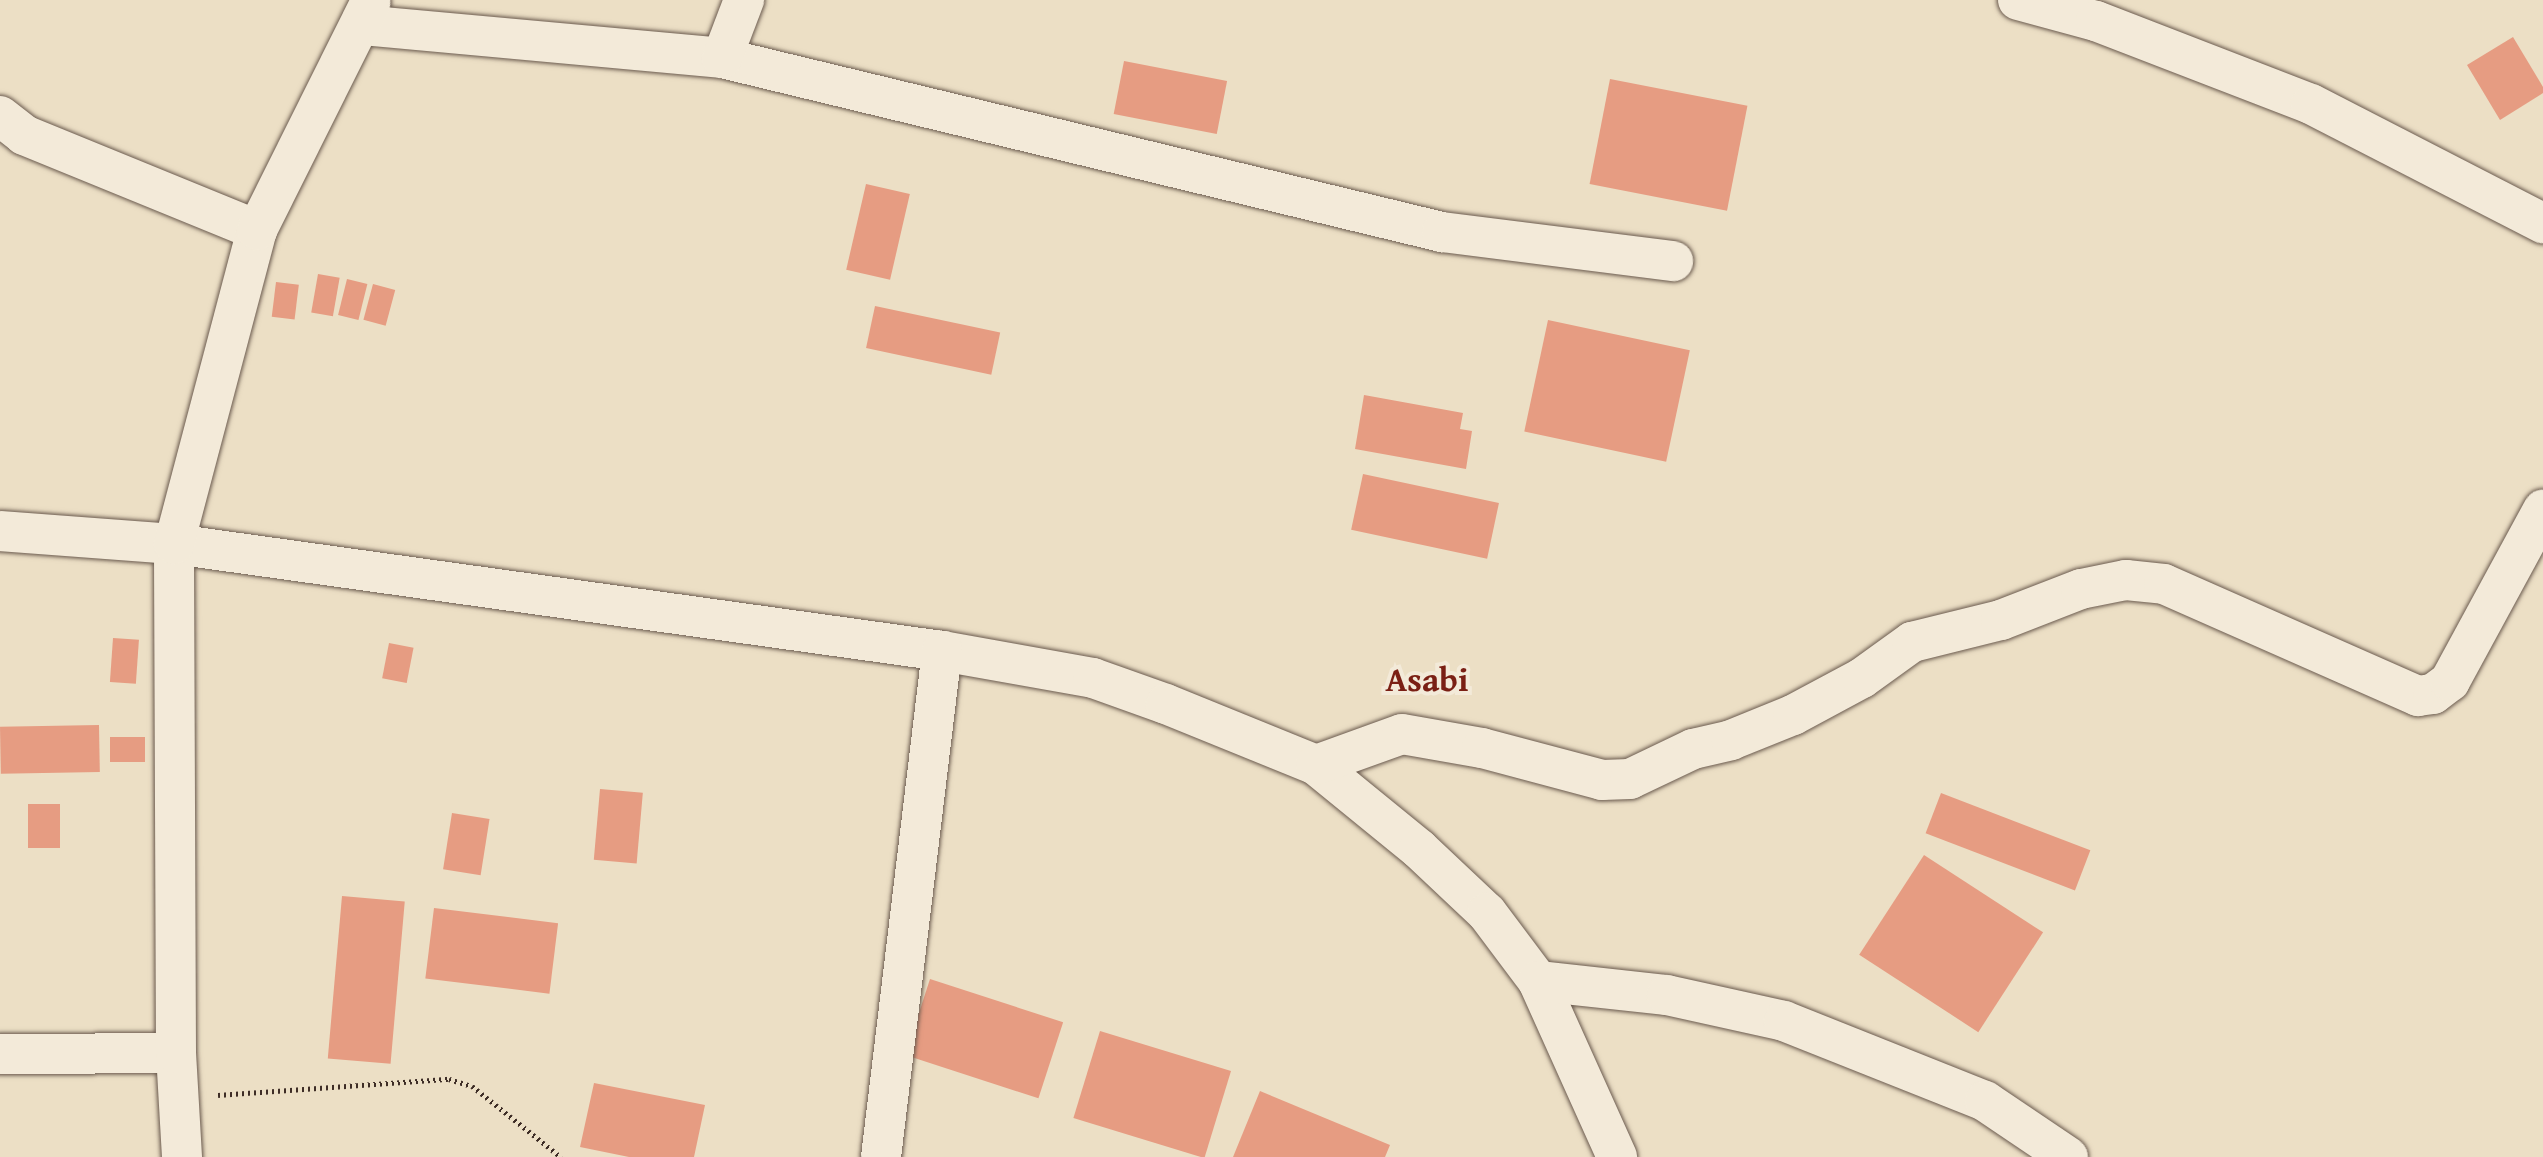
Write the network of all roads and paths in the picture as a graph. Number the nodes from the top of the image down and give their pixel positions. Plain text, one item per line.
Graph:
1 (744, 0) edge
2 (2018, 0) edge
3 (366, 12) edge
4 (722, 58) junction
5 (0, 116) edge
6 (2543, 223) edge
7 (257, 230) junction
8 (1673, 261) dead end
9 (2543, 510) edge
10 (0, 531) edge
11 (174, 544) junction
12 (942, 651) junction
13 (1316, 765) junction
14 (1538, 981) junction
15 (176, 1053) junction
16 (0, 1054) edge
17 (181, 1098) junction
18 (182, 1157) edge
19 (561, 1157) edge
20 (881, 1157) edge
21 (1617, 1157) edge
22 (2068, 1157) edge

1 - 4 street
2 - 6 street
3 - 4 street
3 - 7 street
4 - 8 street
5 - 7 street
7 - 11 street
9 - 13 street
10 - 11 street
11 - 12 street
11 - 15 street
12 - 13 street
12 - 20 street
13 - 14 street
14 - 21 street
14 - 22 street
15 - 16 street
15 - 17 street
17 - 18 street
17 - 19 path

